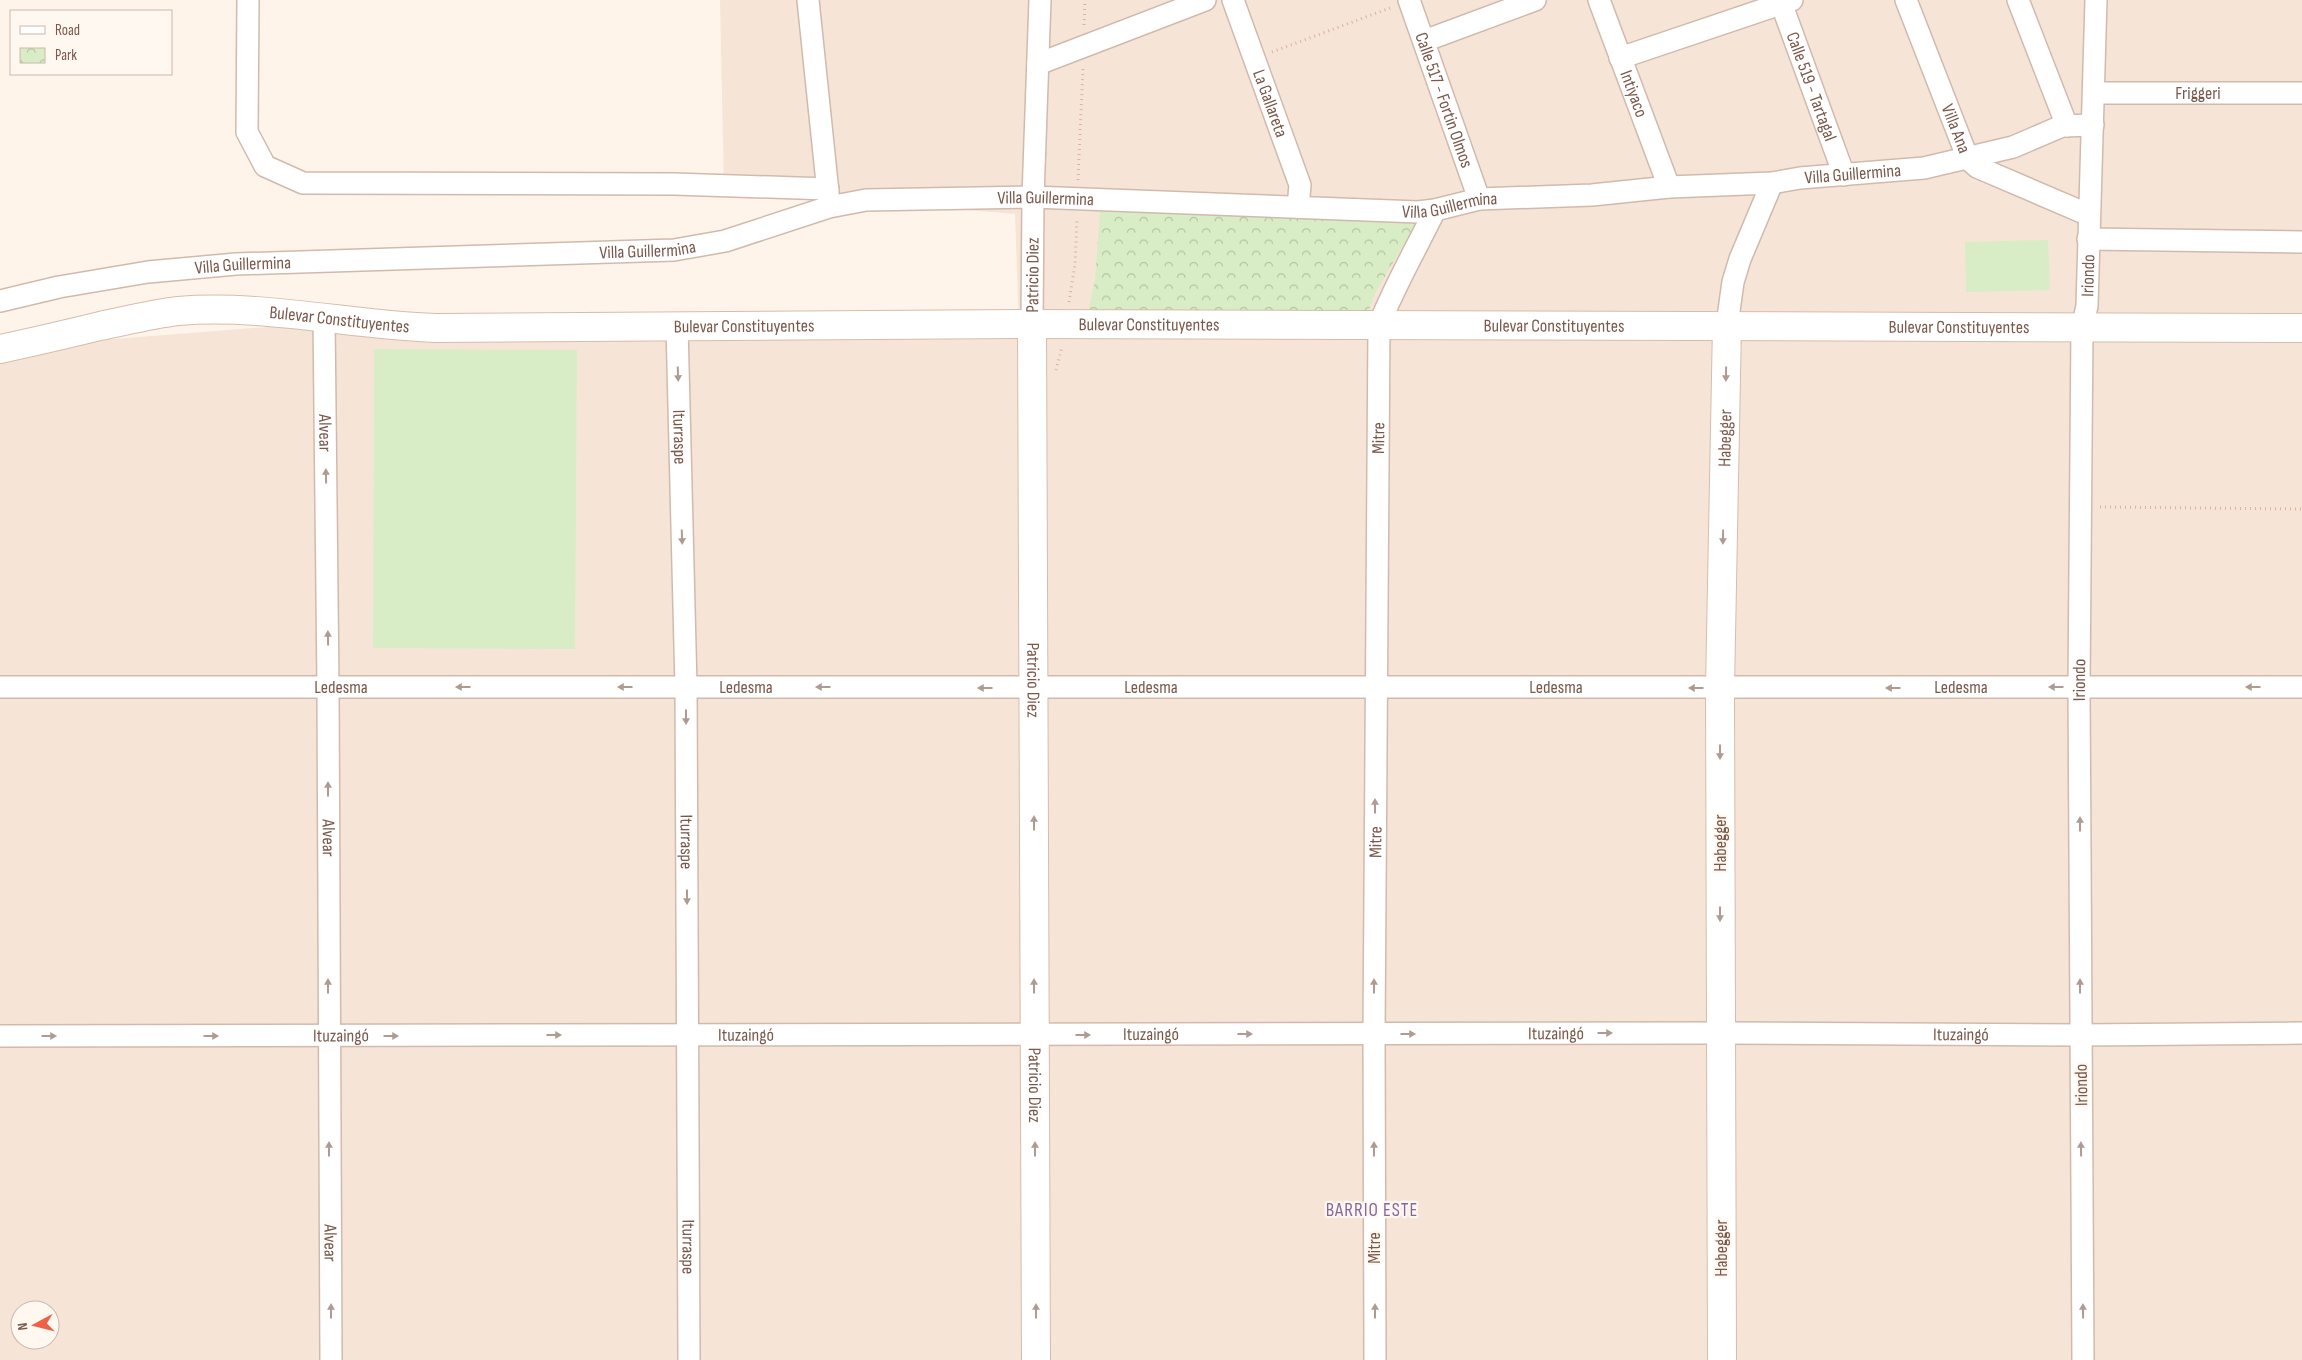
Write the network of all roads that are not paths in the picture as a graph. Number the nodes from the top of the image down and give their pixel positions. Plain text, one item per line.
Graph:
1 (248, 0) edge
2 (808, 0) edge
3 (1040, 0) edge
4 (1205, 0) edge
5 (1233, 0) edge
6 (1535, 0) edge
7 (1599, 0) edge
8 (1906, 0) edge
9 (2018, 0) edge
10 (2096, 0) edge
11 (1409, 1) edge
12 (1784, 1) edge
13 (1424, 41) junction
14 (1620, 58) junction
15 (1038, 64) junction
16 (2094, 93) junction
17 (2302, 93) edge
18 (2093, 125) junction
19 (2066, 126) junction
20 (1968, 159) junction
21 (1844, 175) junction
22 (1772, 182) junction
23 (1669, 187) junction
24 (1033, 197) junction
25 (829, 198) junction
26 (1479, 200) junction
27 (1298, 207) junction
28 (1434, 210) junction
29 (2089, 215) junction
30 (2088, 239) junction
31 (2302, 242) edge
32 (0, 300) edge
33 (324, 317) junction
34 (2084, 317) junction
35 (1032, 324) junction
36 (1379, 325) junction
37 (1727, 325) junction
38 (677, 326) junction
39 (2302, 328) edge
40 (0, 349) edge
41 (0, 687) edge
42 (328, 687) junction
43 (686, 687) junction
44 (2079, 687) junction
45 (2302, 687) edge
46 (1034, 688) junction
47 (1376, 688) junction
48 (1720, 688) junction
49 (1720, 1033) junction
50 (2302, 1033) edge
51 (1374, 1034) junction
52 (687, 1035) junction
53 (1034, 1035) junction
54 (2080, 1035) junction
55 (0, 1036) edge
56 (328, 1036) junction
57 (331, 1360) edge
58 (689, 1360) edge
59 (1036, 1360) edge
60 (1375, 1360) edge
61 (1722, 1360) edge
62 (2083, 1360) edge

1 - 25 street
2 - 25 street
3 - 15 street, Patricio Diez
4 - 15 street
5 - 27 street, La Gallareta
6 - 13 street
7 - 14 street, Intiyaco
8 - 20 street, Villa Ana
9 - 19 street
10 - 16 street, Iriondo
11 - 13 street, Calle 517 - Fortin Olmos
12 - 14 street
12 - 21 street, Calle 519 - Tartagal
13 - 26 street, Calle 517 - Fortin Olmos
14 - 23 street, Intiyaco
15 - 24 street, Patricio Diez
16 - 17 street, Friggeri
16 - 18 street, Iriondo
18 - 19 street, Villa Guillermina
18 - 29 street, Iriondo
19 - 20 street, Villa Guillermina
20 - 21 street, Villa Guillermina
20 - 29 street, Villa Ana
21 - 22 street, Villa Guillermina
22 - 23 street, Villa Guillermina
22 - 37 street
23 - 26 street, Villa Guillermina
24 - 25 street, Villa Guillermina
24 - 27 street, Villa Guillermina
24 - 35 street, Patricio Diez
25 - 32 street, Villa Guillermina
26 - 28 street, Villa Guillermina
27 - 28 street, Villa Guillermina
28 - 36 street
29 - 30 street, Iriondo
30 - 31 street
30 - 34 street, Iriondo
33 - 38 street, Bulevar Constituyentes
33 - 40 street, Bulevar Constituyentes
42 -> 33 street, Alvear
34 - 37 street, Bulevar Constituyentes
34 - 39 street, Bulevar Constituyentes
34 - 44 street, Iriondo
35 - 36 street, Bulevar Constituyentes
35 - 38 street, Bulevar Constituyentes
35 - 46 street, Patricio Diez
36 - 37 street, Bulevar Constituyentes
36 - 47 street, Mitre
37 -> 48 street, Habegger
38 -> 43 street, Iturraspe
41 - 42 street, Ledesma
43 -> 42 street, Ledesma
56 -> 42 street, Alvear
46 -> 43 street, Ledesma
43 -> 52 street, Iturraspe
45 -> 44 street, Ledesma
44 -> 48 street, Ledesma
54 -> 44 street, Iriondo
46 - 47 street, Ledesma
53 -> 46 street, Patricio Diez
48 -> 47 street, Ledesma
51 -> 47 street, Mitre
48 -> 49 street, Habegger
51 -> 49 street, Ituzaingó
49 - 54 street, Ituzaingó
49 - 61 street, Habegger
50 - 54 street, Ituzaingó
53 -> 51 street, Ituzaingó
60 -> 51 street, Mitre
52 - 53 street, Ituzaingó
56 -> 52 street, Ituzaingó
52 - 58 street, Iturraspe
59 -> 53 street, Patricio Diez
62 -> 54 street, Iriondo
55 -> 56 street, Ituzaingó
57 -> 56 street, Alvear

